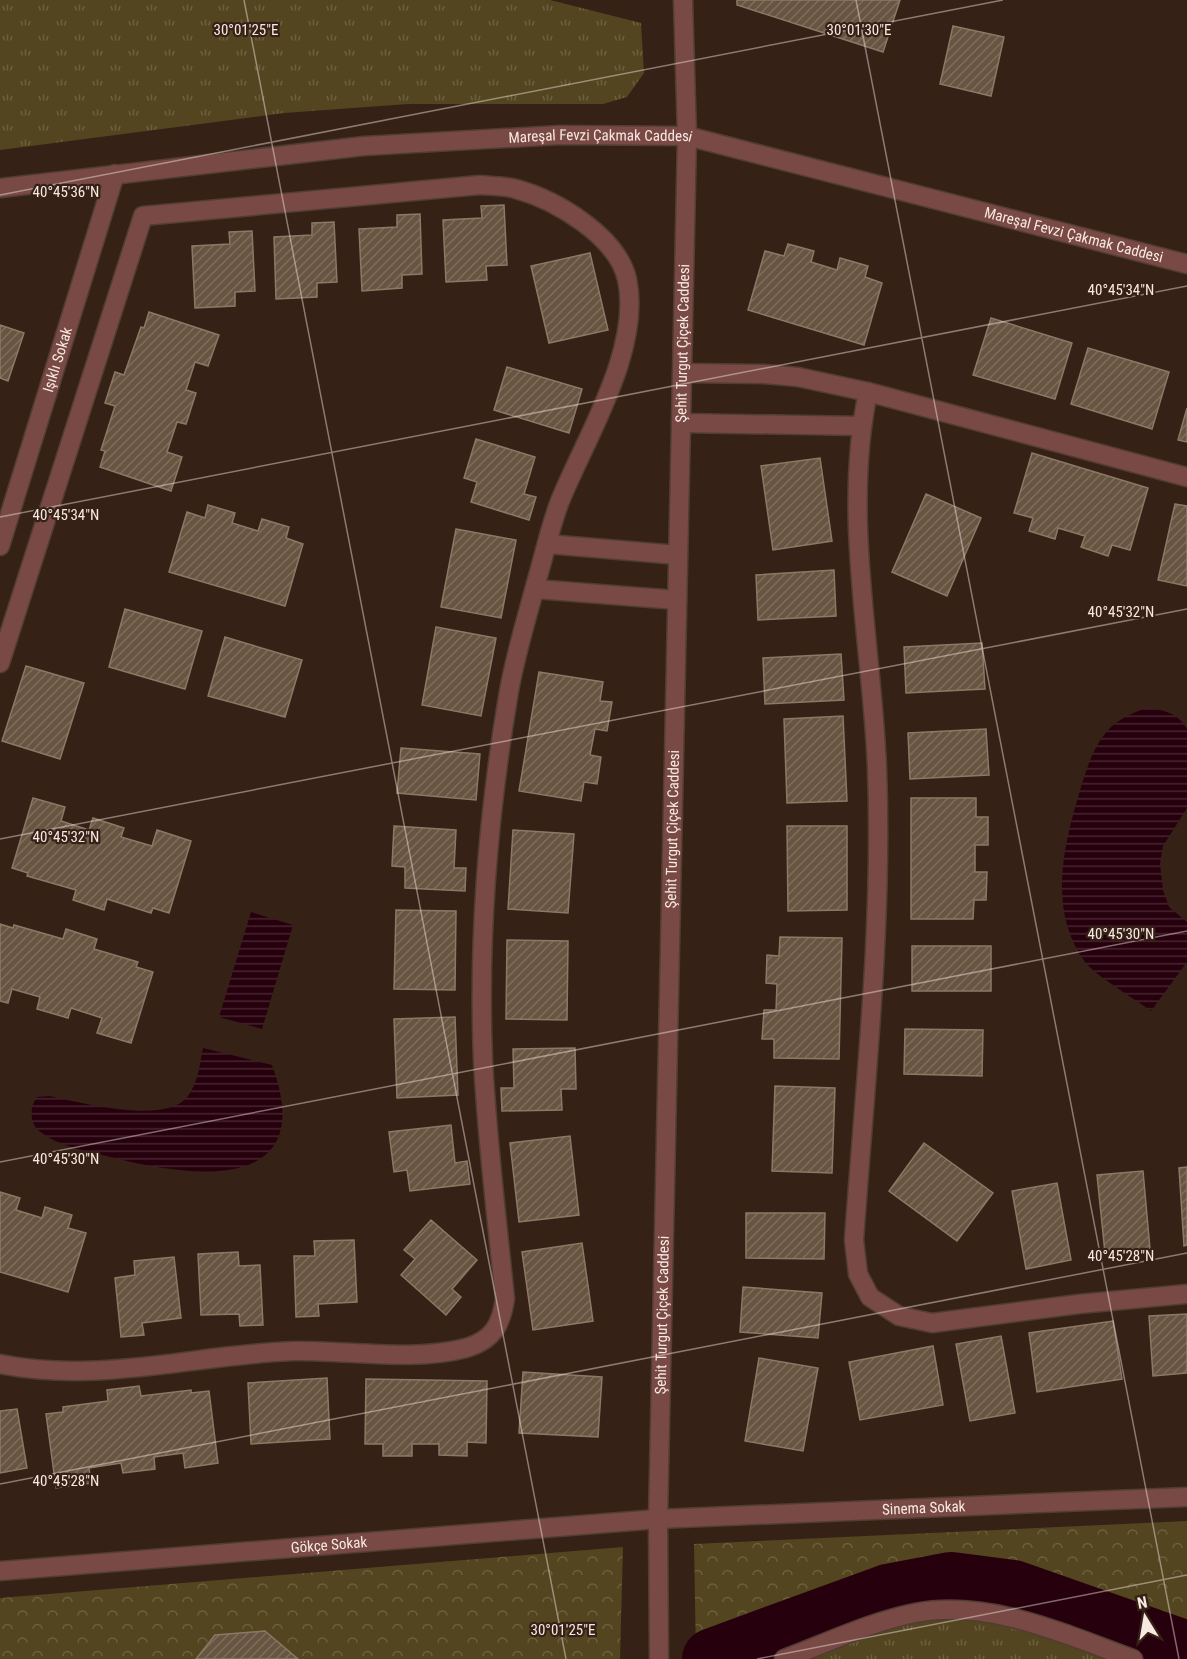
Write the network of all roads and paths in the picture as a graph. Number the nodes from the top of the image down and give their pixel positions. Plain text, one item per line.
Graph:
1 (683, 0) edge
2 (687, 136) junction
3 (116, 174) junction
4 (0, 188) edge
5 (1187, 264) edge
6 (682, 373) junction
7 (868, 392) junction
8 (681, 423) junction
9 (861, 426) junction
10 (1187, 477) edge
11 (547, 544) junction
12 (0, 546) edge
13 (678, 555) junction
14 (535, 589) junction
15 (677, 600) junction
16 (0, 663) edge
17 (1187, 1294) edge
18 (0, 1365) edge
19 (1187, 1497) edge
20 (658, 1519) junction
21 (0, 1570) edge
22 (659, 1659) edge
23 (784, 1659) edge
24 (1133, 1659) edge

1 - 2 street, Şehit Turgut Çiçek Caddesi
2 - 3 street, Mareşal Fevzi Çakmak Caddesi
2 - 5 street, Mareşal Fevzi Çakmak Caddesi
2 - 6 street, Şehit Turgut Çiçek Caddesi
3 - 4 street, Mareşal Fevzi Çakmak Caddesi
3 - 12 street, Işıklı Sokak
6 - 7 street
6 - 8 street, Şehit Turgut Çiçek Caddesi
7 - 9 street
7 - 10 street
8 - 9 street
8 - 13 street, Şehit Turgut Çiçek Caddesi
9 - 17 street
11 - 13 street
11 - 14 street
11 - 16 street
13 - 15 street, Şehit Turgut Çiçek Caddesi
14 - 15 street
14 - 18 street
15 - 20 street, Şehit Turgut Çiçek Caddesi
19 - 20 street, Sinema Sokak
20 - 21 street, Gökçe Sokak
20 - 22 street, Şehit Turgut Çiçek Caddesi
23 - 24 street

